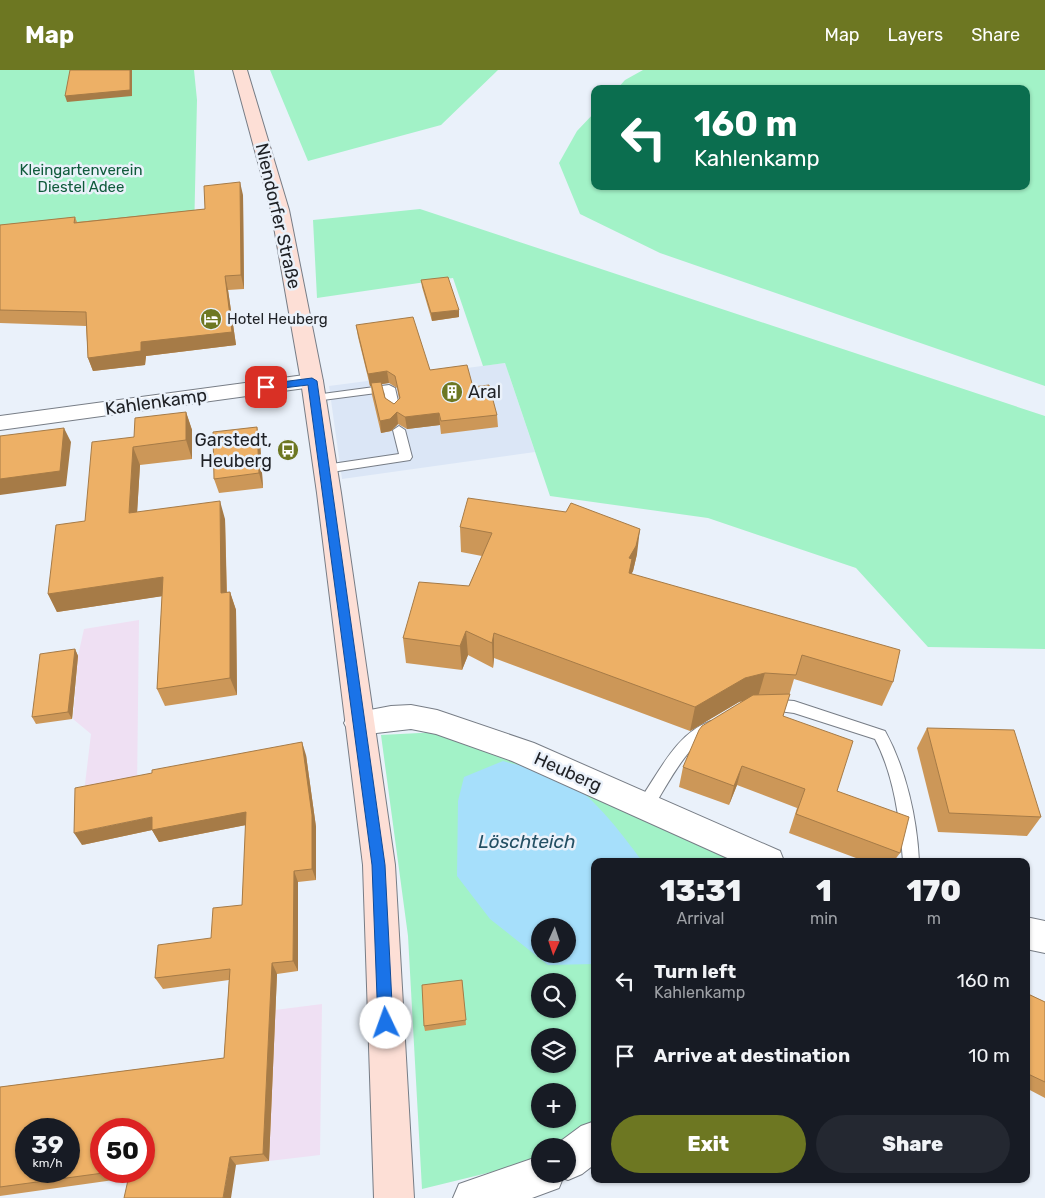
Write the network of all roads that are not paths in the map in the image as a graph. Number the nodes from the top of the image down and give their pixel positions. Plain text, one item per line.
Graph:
1 (240, 70) edge
2 (313, 390) junction
3 (394, 410) edge
4 (0, 423) edge
5 (399, 430) dead end
6 (325, 469) junction
7 (751, 707) edge
8 (724, 718) edge
9 (359, 723) junction
10 (646, 806) junction
11 (761, 858) edge
12 (911, 858) edge
13 (1030, 934) edge
14 (1045, 937) edge
15 (591, 1143) edge
16 (576, 1154) edge
17 (531, 1179) edge
18 (394, 1198) edge
19 (473, 1198) edge

1 - 2 main road, Niendorfer Straße
2 - 3 lane
2 - 4 street, Kahlenkamp
2 - 6 main road, Niendorfer Straße
5 - 6 lane
6 - 9 main road, Niendorfer Straße
7 - 12 lane
8 - 10 lane
9 - 10 street, Heuberg
9 - 18 main road, Niendorfer Straße
10 - 11 street, Heuberg
13 - 14 street
15 - 16 street
17 - 19 street

